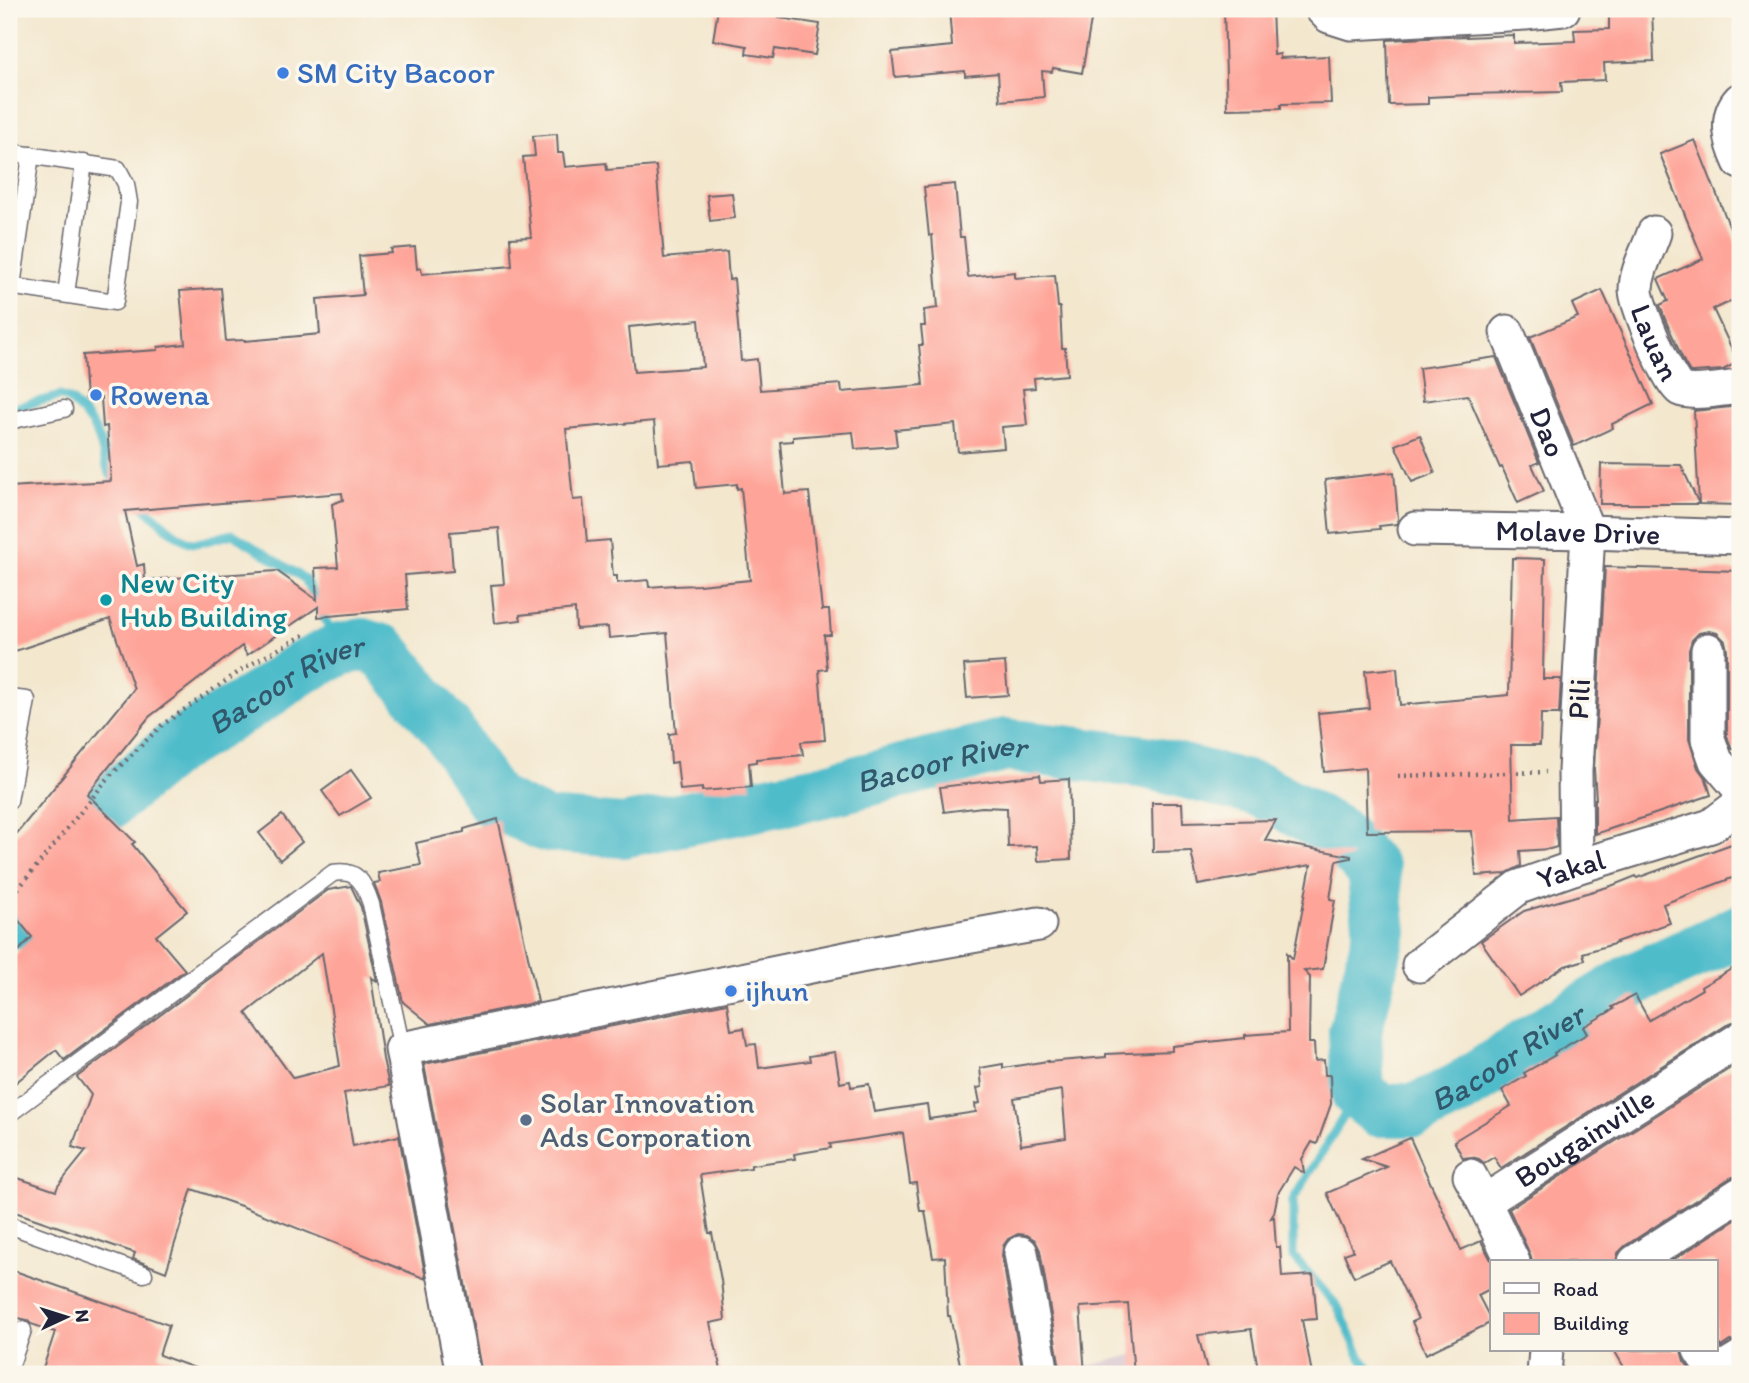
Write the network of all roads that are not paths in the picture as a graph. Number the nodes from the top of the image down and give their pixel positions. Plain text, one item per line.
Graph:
1 (1322, 9) edge
2 (1563, 9) edge
3 (1738, 101) edge
4 (9, 152) edge
5 (31, 155) junction
6 (84, 163) junction
7 (1740, 163) edge
8 (1654, 233) dead end
9 (11, 286) edge
10 (65, 294) junction
11 (1507, 332) dead end
12 (1740, 387) edge
13 (64, 409) dead end
14 (9, 421) edge
15 (1415, 529) dead end
16 (1588, 532) junction
17 (1740, 537) edge
18 (1709, 650) dead end
19 (9, 698) edge
20 (1740, 789) edge
21 (9, 802) edge
22 (1740, 804) edge
23 (1576, 867) junction
24 (1039, 924) dead end
25 (1419, 965) dead end
26 (1740, 1039) edge
27 (402, 1049) junction
28 (9, 1114) edge
29 (1740, 1194) edge
30 (9, 1225) edge
31 (1021, 1253) dead end
32 (1512, 1260) edge
33 (1642, 1260) edge
34 (144, 1274) dead end
35 (23, 1330) dead end
36 (1546, 1352) edge
37 (1701, 1352) edge
38 (1740, 1359) edge
39 (9, 1370) edge
40 (463, 1374) edge
41 (1042, 1374) edge
42 (1544, 1374) edge

1 - 2 street
3 - 7 street
4 - 5 lane
5 - 6 lane
5 - 9 lane
6 - 10 lane
6 - 10 lane
8 - 12 street, Lauan
9 - 10 lane
11 - 16 street, Dao
13 - 14 lane
15 - 16 street, Molave Drive
16 - 17 street, Molave Drive
16 - 23 street, Pili
18 - 20 street
19 - 21 lane
22 - 23 street, Yakal
23 - 25 street, Yakal
24 - 27 street
26 - 32 street, Bougainville
27 - 28 lane
27 - 40 street
29 - 33 street
30 - 34 lane
31 - 41 street
35 - 39 lane
36 - 42 street
37 - 38 street

